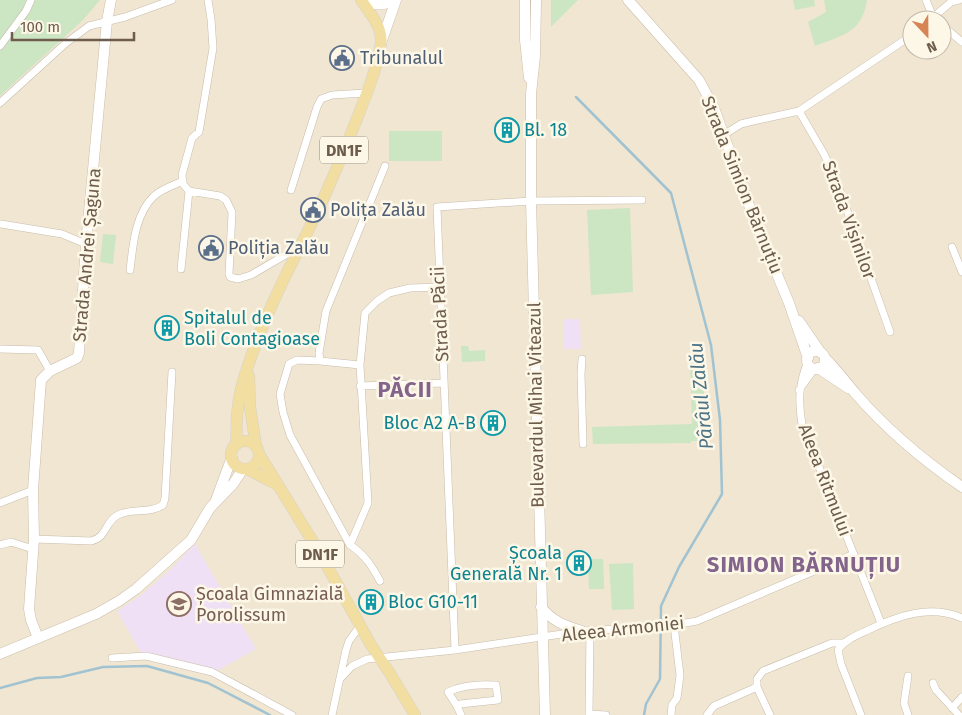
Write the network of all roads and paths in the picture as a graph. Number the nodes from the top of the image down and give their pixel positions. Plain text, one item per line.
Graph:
1 (31, 0) edge
2 (112, 0) edge
3 (172, 0) edge
4 (208, 0) edge
5 (361, 0) edge
6 (394, 0) edge
7 (525, 0) edge
8 (536, 0) edge
9 (628, 0) edge
10 (959, 0) edge
11 (367, 5) edge
12 (943, 10) edge
13 (390, 14) junction
14 (107, 21) junction
15 (952, 34) edge
16 (902, 42) edge
17 (962, 42) edge
18 (0, 46) edge
19 (380, 49) junction
20 (366, 93) junction
21 (531, 94) junction
22 (0, 103) edge
23 (799, 111) junction
24 (725, 134) junction
25 (385, 166) dead end
26 (183, 181) junction
27 (291, 190) dead end
28 (189, 191) junction
29 (642, 200) dead end
30 (531, 201) junction
31 (1, 224) dead end
32 (86, 244) junction
33 (300, 247) junction
34 (952, 247) dead end
35 (181, 269) dead end
36 (130, 270) dead end
37 (962, 272) edge
38 (439, 287) junction
39 (790, 307) junction
40 (890, 332) dead end
41 (0, 349) edge
42 (823, 356) junction
43 (250, 359) junction
44 (582, 359) dead end
45 (320, 361) junction
46 (812, 364) junction
47 (360, 365) junction
48 (50, 371) junction
49 (172, 372) dead end
50 (443, 383) junction
51 (360, 386) junction
52 (855, 393) junction
53 (583, 444) dead end
54 (236, 445) junction
55 (257, 450) junction
56 (232, 457) junction
57 (245, 469) junction
58 (276, 484) junction
59 (962, 487) edge
60 (33, 490) junction
61 (216, 501) junction
62 (0, 503) edge
63 (0, 544) edge
64 (33, 544) junction
65 (350, 545) junction
66 (854, 554) junction
67 (380, 581) dead end
68 (541, 606) junction
69 (962, 618) edge
70 (881, 623) junction
71 (360, 626) junction
72 (671, 626) junction
73 (586, 630) junction
74 (542, 637) junction
75 (38, 638) junction
76 (843, 642) junction
77 (455, 650) junction
78 (0, 654) edge
79 (112, 658) dead end
80 (380, 658) junction
81 (908, 676) dead end
82 (340, 679) junction
83 (933, 683) dead end
84 (757, 687) junction
85 (962, 697) edge
86 (457, 706) junction
87 (952, 708) junction
88 (292, 715) edge
89 (332, 715) edge
90 (416, 715) edge
91 (461, 715) edge
92 (545, 715) edge
93 (589, 715) edge
94 (606, 715) edge
95 (671, 715) edge
96 (707, 715) edge
97 (770, 715) edge
98 (861, 715) edge
99 (908, 715) edge
100 (959, 715) edge

1 - 18 street
2 - 14 street, Strada Andrei Șaguna
3 - 14 street
4 - 26 street
5 - 11 main road, DN1F
6 - 11 street
6 - 13 street
7 - 21 street, Bulevardul Mihai Viteazul
8 - 21 street, Bulevardul Mihai Viteazul
9 - 24 street, Strada Simion Bărnuțiu
10 - 12 street
11 - 13 street
11 - 19 main road, DN1F
13 - 19 street
14 - 22 street
14 - 32 street, Strada Andrei Șaguna
15 - 17 street
16 - 23 street
19 - 20 main road, DN1F
20 - 27 street
20 - 33 main road, DN1F
21 - 30 street, Bulevardul Mihai Viteazul
23 - 24 street
23 - 40 street, Strada Vișinilor
24 - 39 street, Strada Simion Bărnuțiu
25 - 45 street
26 - 28 street
26 - 36 street
28 - 33 street
28 - 35 street
29 - 30 street, Strada Păcii
30 - 38 street, Strada Păcii
30 - 68 street, Bulevardul Mihai Viteazul
31 - 32 street
32 - 48 street, Strada Andrei Șaguna
33 - 43 main road, DN1F
34 - 37 street
38 - 47 street
38 - 50 street, Strada Păcii
39 - 42 street, Strada Simion Bărnuțiu
39 - 46 street, Strada Simion Bărnuțiu
41 - 48 street
42 - 46 street
42 - 46 street
42 - 52 street, Strada Simion Bărnuțiu
43 - 54 main road, DN1F
43 - 55 main road, DN1F
44 - 53 street
45 - 47 street
45 - 65 street
46 - 52 street, Strada Simion Bărnuțiu
46 - 66 street, Aleea Ritmului
47 - 51 street
48 - 60 street
49 - 64 street
50 - 51 street
50 - 77 street, Strada Păcii
51 - 65 street
52 - 59 street, Strada Simion Bărnuțiu
54 - 55 main road
54 - 56 main road, DN1F
55 - 57 main road
55 - 58 main road, DN1F
56 - 57 main road
56 - 61 street
57 - 58 main road
57 - 61 street
58 - 71 main road, DN1F
60 - 62 street
60 - 64 street
61 - 75 street
63 - 64 street
64 - 75 street
65 - 67 street
66 - 70 street, Aleea Ritmului
66 - 72 street, Aleea Armoniei
68 - 73 street
68 - 74 street, Bulevardul Mihai Viteazul
69 - 70 street
70 - 76 street
71 - 80 main road, DN1F
71 - 82 street
72 - 73 street, Aleea Armoniei
72 - 95 street
73 - 74 street, Aleea Armoniei
73 - 93 street
74 - 77 street, Aleea Armoniei
74 - 92 street, Bulevardul Mihai Viteazul
75 - 78 street
76 - 84 street
76 - 98 street
77 - 80 street, Aleea Armoniei
79 - 88 street
80 - 82 street, Aleea Armoniei
80 - 90 main road, DN1F
81 - 99 street
82 - 89 street
83 - 87 street
84 - 96 street
84 - 97 street
85 - 87 street
86 - 86 street
86 - 91 street
87 - 100 street
93 - 94 street

